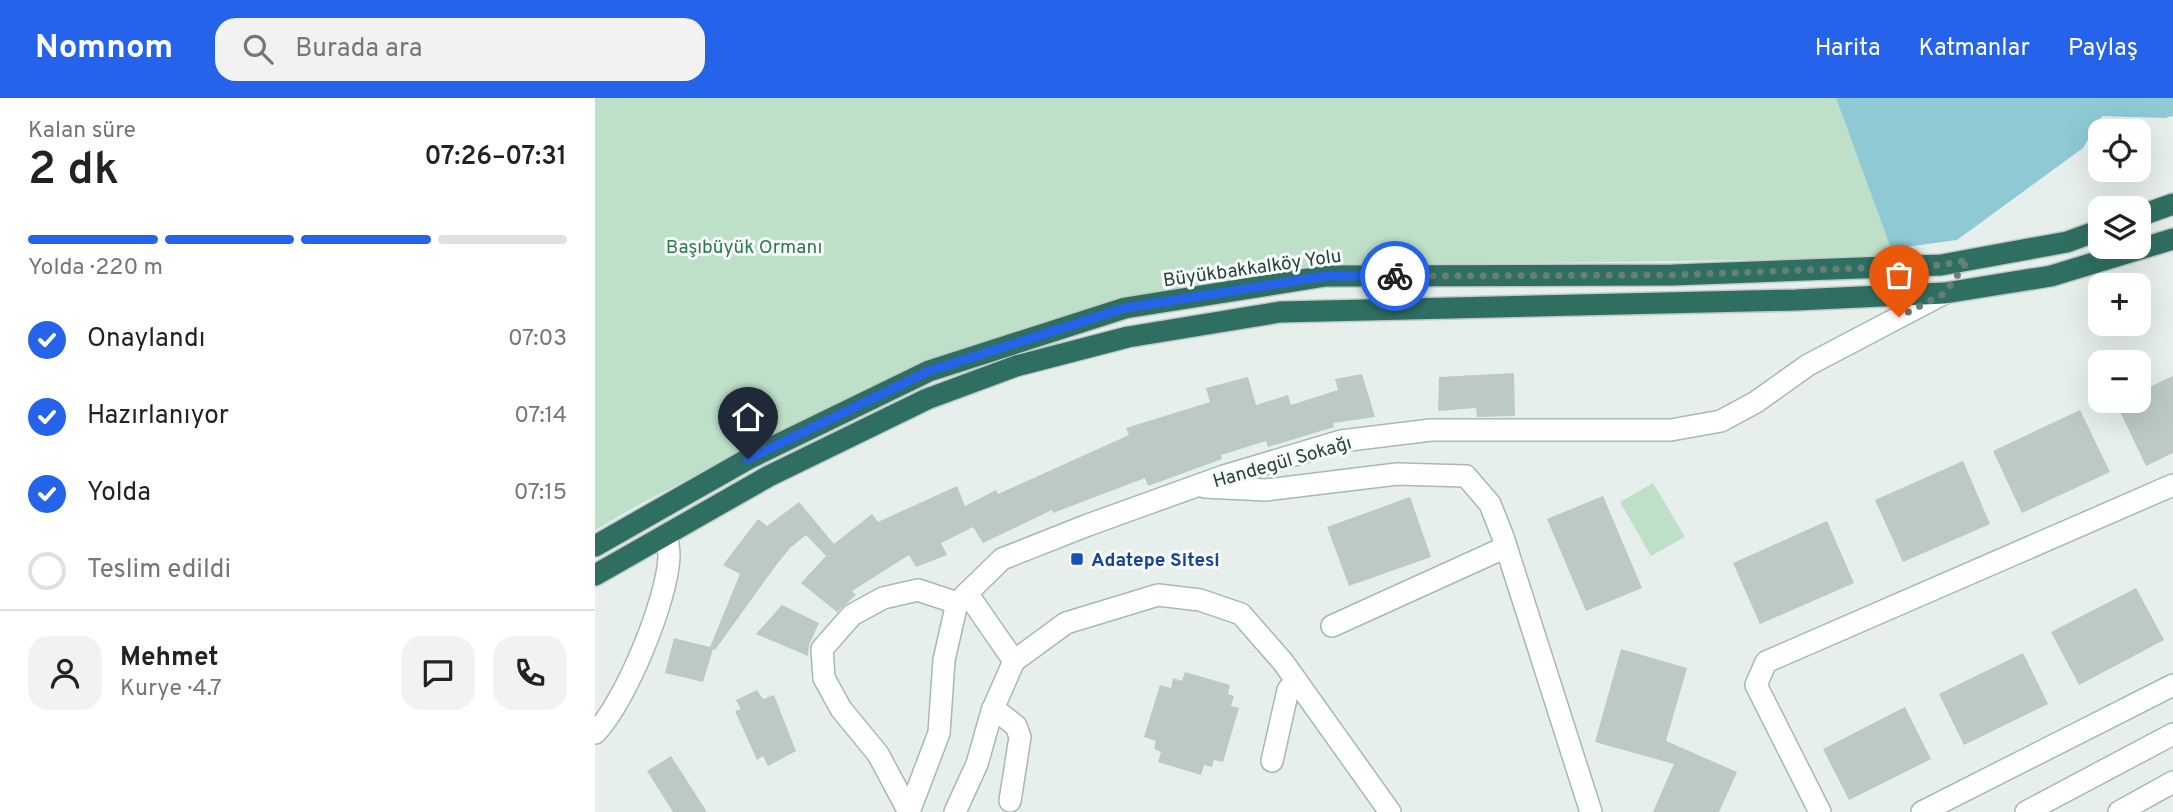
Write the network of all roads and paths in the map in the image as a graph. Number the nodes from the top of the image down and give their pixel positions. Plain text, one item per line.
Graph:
1 (2173, 204) edge
2 (2151, 212) edge
3 (2088, 234) edge
4 (2173, 239) edge
5 (1968, 260) junction
6 (1945, 293) junction
7 (2173, 485) edge
8 (1192, 487) junction
9 (667, 534) junction
10 (595, 546) edge
11 (1506, 547) junction
12 (595, 575) edge
13 (962, 598) junction
14 (1332, 626) dead end
15 (1014, 661) junction
16 (1296, 680) junction
17 (2173, 685) edge
18 (993, 708) junction
19 (595, 733) edge
20 (2173, 734) edge
21 (1272, 761) dead end
22 (2173, 782) edge
23 (1010, 801) dead end
24 (909, 812) edge
25 (955, 812) edge
26 (1390, 812) edge
27 (1591, 812) edge
28 (1820, 812) edge
29 (1921, 812) edge
30 (2026, 812) edge
31 (2119, 812) edge

1 - 2 highway
3 - 5 highway, Büyükbakkalköy Yolu
4 - 6 highway
5 - 6 highway
5 - 10 highway, Büyükbakkalköy Yolu
6 - 8 street, Handegül Sokağı
6 - 9 highway
7 - 28 street
8 - 11 street
8 - 13 street, Handegül Sokağı
9 - 12 highway
9 - 19 street
11 - 14 street
11 - 27 street
13 - 15 street
13 - 24 street
13 - 24 street
15 - 16 street
15 - 18 street
16 - 21 street
16 - 26 street
17 - 29 street
18 - 23 street
18 - 25 street
20 - 30 street
22 - 31 street

